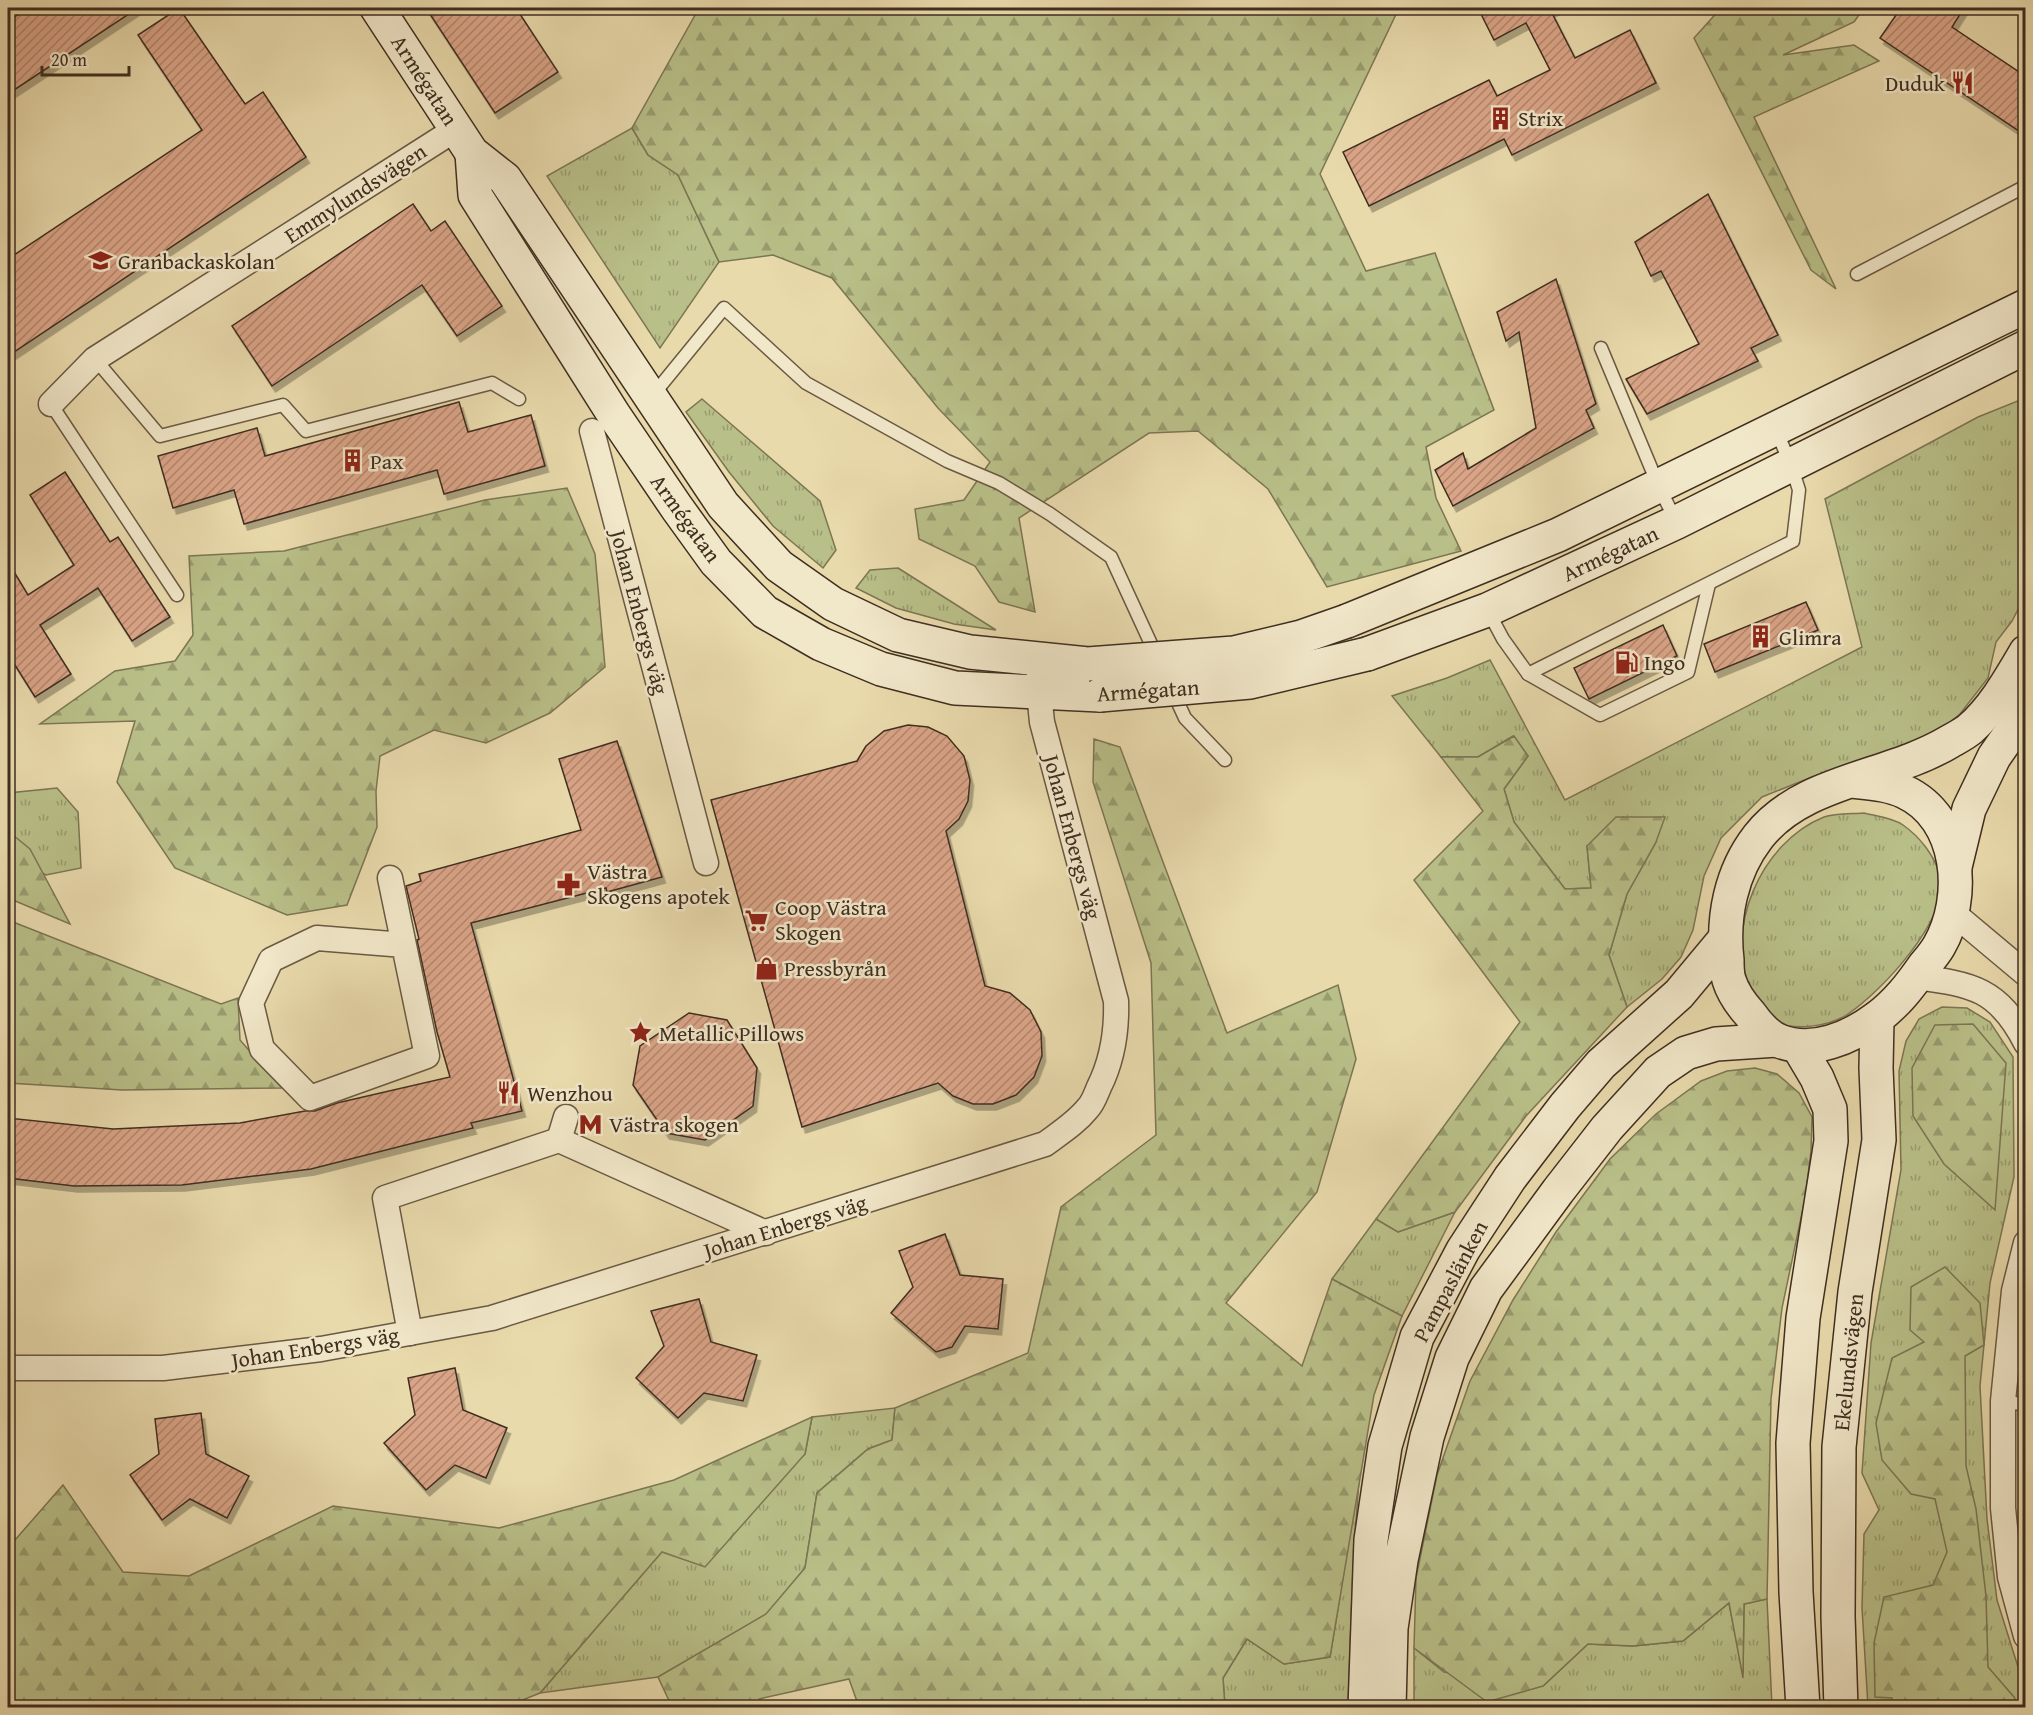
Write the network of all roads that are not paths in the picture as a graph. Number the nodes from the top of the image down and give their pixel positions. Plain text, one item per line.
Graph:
1 (377, 8) edge
2 (464, 141) junction
3 (2025, 186) edge
4 (1857, 274) dead end
5 (2025, 306) edge
6 (2025, 347) edge
7 (1601, 348) dead end
8 (95, 359) junction
9 (2025, 363) edge
10 (1960, 380) junction
11 (650, 398) junction
12 (519, 399) dead end
13 (51, 404) joint
14 (1776, 429) junction
15 (592, 431) dead end
16 (1791, 465) junction
17 (1659, 487) junction
18 (1677, 522) junction
19 (1708, 584) junction
20 (177, 595) dead end
21 (1487, 610) junction
22 (2025, 652) edge
23 (1040, 658) junction
24 (1528, 674) junction
25 (1038, 692) junction
26 (2025, 711) edge
27 (1225, 760) dead end
28 (1851, 781) junction
29 (706, 863) dead end
30 (1954, 869) junction
31 (390, 878) dead end
32 (1952, 912) junction
33 (1724, 940) junction
34 (404, 945) junction
35 (2025, 974) edge
36 (1916, 977) junction
37 (1877, 1018) junction
38 (1788, 1043) junction
39 (2025, 1043) edge
40 (566, 1118) dead end
41 (559, 1140) junction
42 (766, 1233) junction
43 (2025, 1243) edge
44 (410, 1333) junction
45 (8, 1368) edge
46 (2014, 1403) edge
47 (2025, 1636) edge
48 (1365, 1707) edge
49 (1389, 1707) edge
50 (1803, 1707) edge
51 (1841, 1707) edge

1 - 2 street, Armégatan
2 - 8 street, Emmylundsvägen
2 - 11 street, Armégatan
2 - 25 street, Armégatan
3 - 4 lane
5 - 14 street, Armégatan
6 - 10 street, Armégatan
7 - 17 lane
8 - 12 lane
8 - 13 street, Emmylundsvägen
9 - 10 street
10 - 16 street, Armégatan
11 - 23 street, Armégatan
11 - 27 lane
13 - 20 lane
14 - 16 lane
14 - 17 street, Armégatan
15 - 29 street, Johan Enbergs väg
16 - 18 street, Armégatan
16 - 19 lane
17 - 18 lane
17 - 23 street, Armégatan, bridge
18 - 21 street, Armégatan
19 - 24 lane
19 - 24 lane
21 - 24 lane
21 - 25 street, Armégatan, bridge
22 - 28 street, Ekelundsvägen
23 - 25 street, Johan Enbergs väg
25 - 42 street, Johan Enbergs väg
26 - 30 street, Ekelundsvägen
28 - 30 street, Ekelundsvägen
28 - 33 street, Ekelundsvägen
30 - 32 street, Ekelundsvägen
31 - 34 street
32 - 35 street
32 - 36 street, Ekelundsvägen
33 - 38 street, Ekelundsvägen
33 - 48 street, Pampaslänken
34 - 34 street
36 - 37 street, Ekelundsvägen
36 - 39 street
37 - 38 street, Ekelundsvägen
37 - 51 street, Ekelundsvägen
38 - 49 street, Pampaslänken
38 - 50 street, Ekelundsvägen
40 - 41 street
41 - 42 street
41 - 44 street
42 - 44 street, Johan Enbergs väg
43 - 46 street
44 - 45 street, Johan Enbergs väg
46 - 47 street

